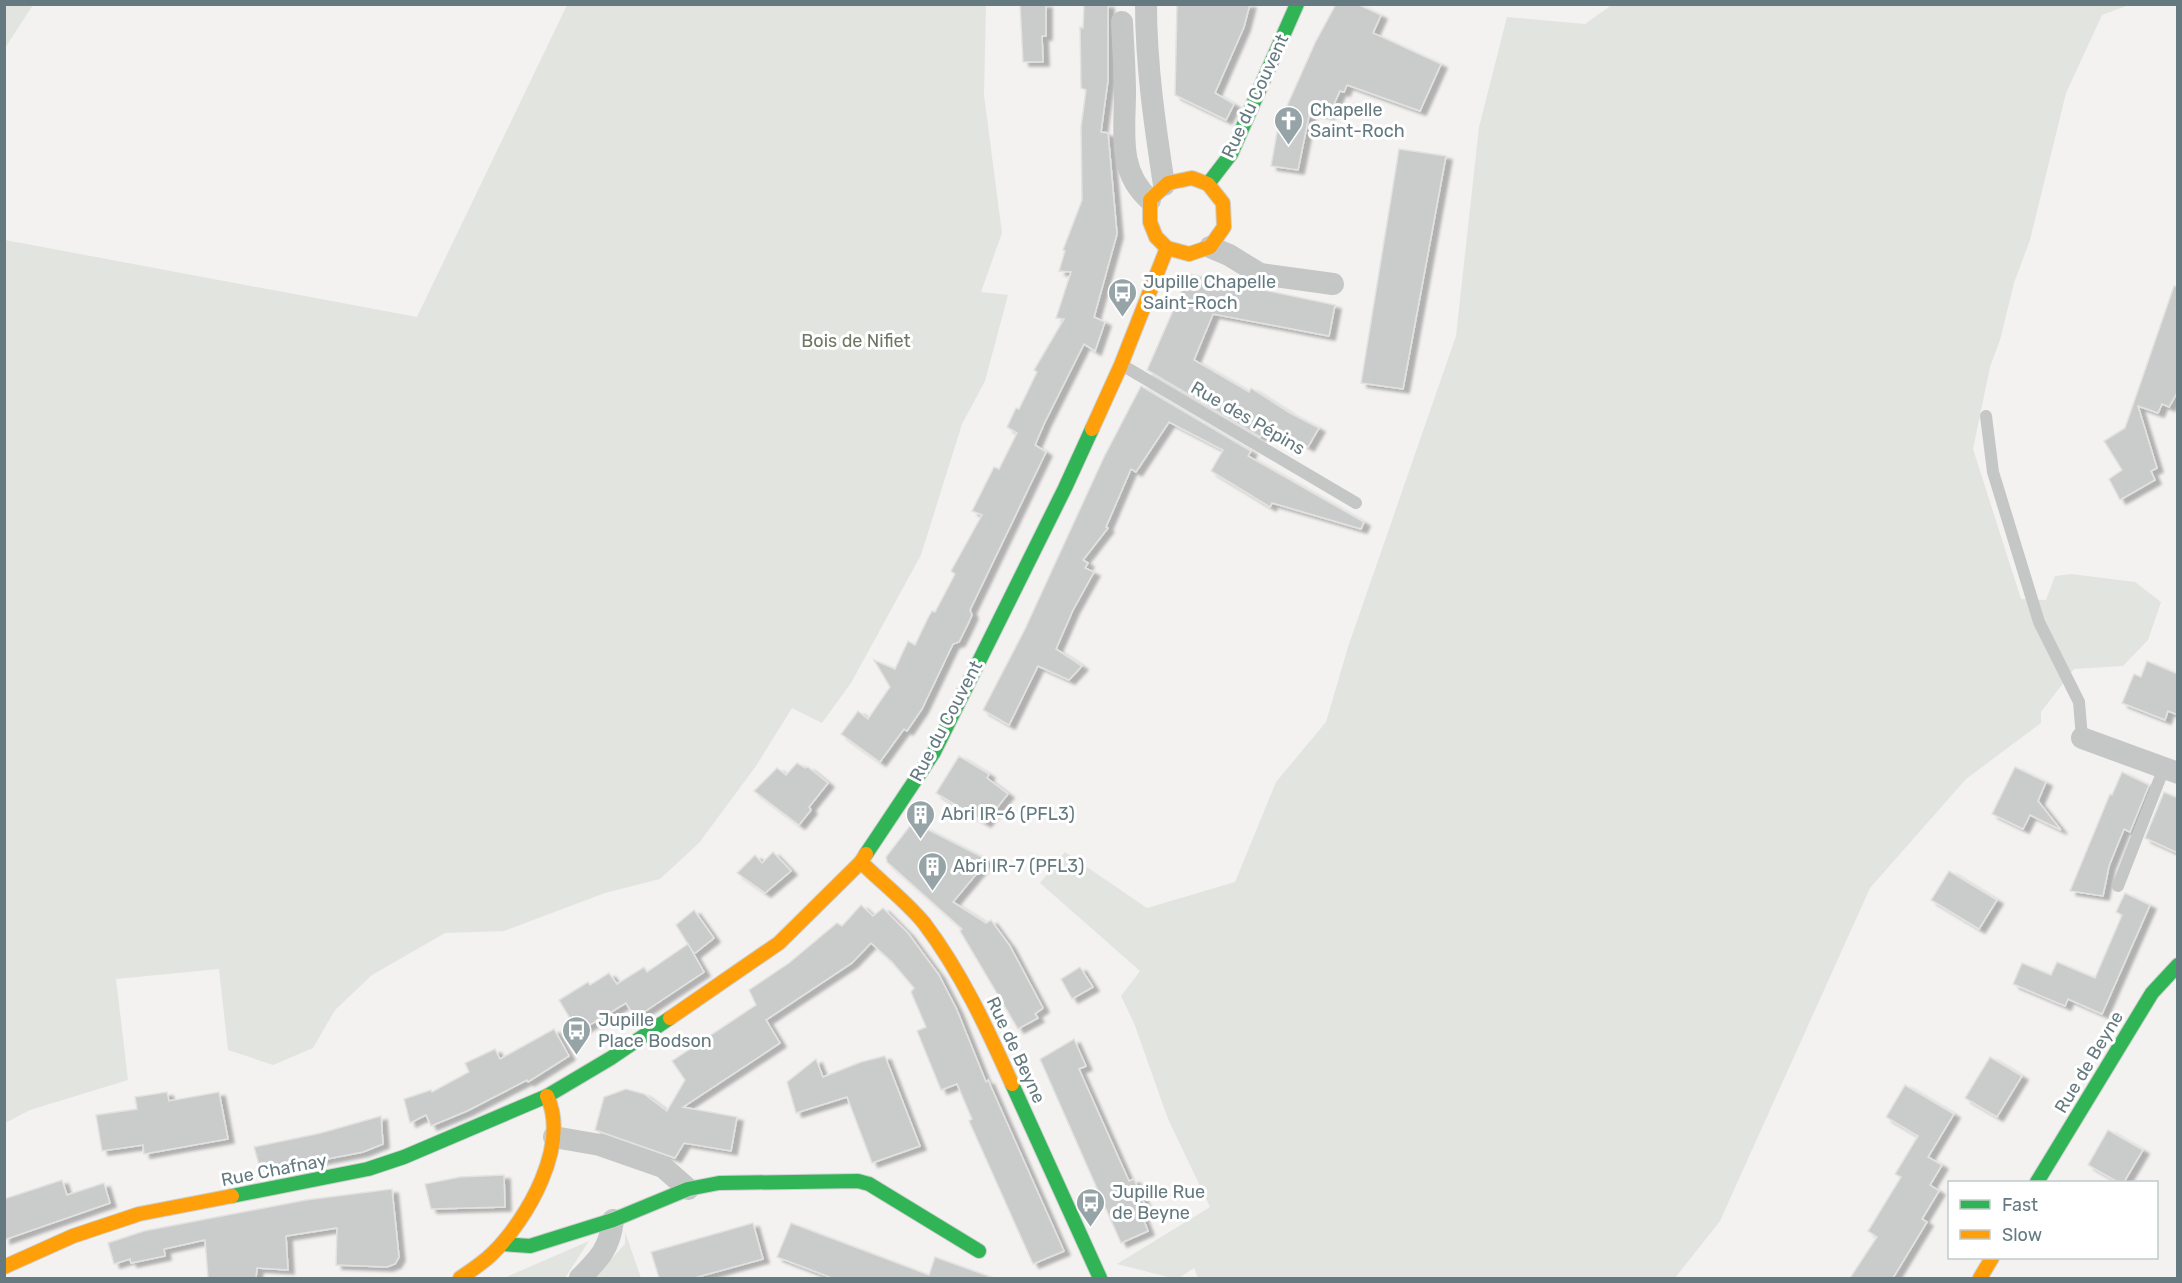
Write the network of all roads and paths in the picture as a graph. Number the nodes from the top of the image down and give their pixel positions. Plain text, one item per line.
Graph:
1 (1146, 4) edge
2 (1297, 4) edge
3 (1122, 22) dead end
4 (1208, 184) junction
5 (1157, 193) junction
6 (1210, 247) junction
7 (1167, 248) junction
8 (1333, 284) dead end
9 (1121, 365) junction
10 (1986, 416) dead end
11 (1356, 503) dead end
12 (2082, 738) joint
13 (2171, 770) edge
14 (861, 862) junction
15 (2118, 886) dead end
16 (2178, 965) edge
17 (547, 1096) junction
18 (554, 1137) junction
19 (2038, 1181) edge
20 (688, 1189) junction
21 (613, 1220) junction
22 (502, 1244) junction
23 (979, 1251) dead end
24 (1991, 1259) edge
25 (4, 1267) edge
26 (460, 1278) edge
27 (580, 1278) edge
28 (1100, 1278) edge
29 (1980, 1278) edge

1 - 5 street
2 - 4 street, Rue du Couvent
3 - 5 street
4 - 5 street
4 - 6 street
5 - 7 street
6 - 7 street
6 - 8 street
7 - 9 street, Rue du Couvent
9 - 11 lane, Rue des Pépins
9 - 14 street, Rue du Couvent
10 - 12 lane
12 - 13 street
13 - 15 lane
14 - 17 street, Rue du Couvent
14 - 28 street, Rue de Beyne
16 - 19 street, Rue de Beyne
17 - 18 street
17 - 25 street, Rue Chafnay
18 - 20 street
18 - 22 street
20 - 21 street
20 - 23 street
21 - 22 street
21 - 27 street
22 - 26 street
24 - 29 street

